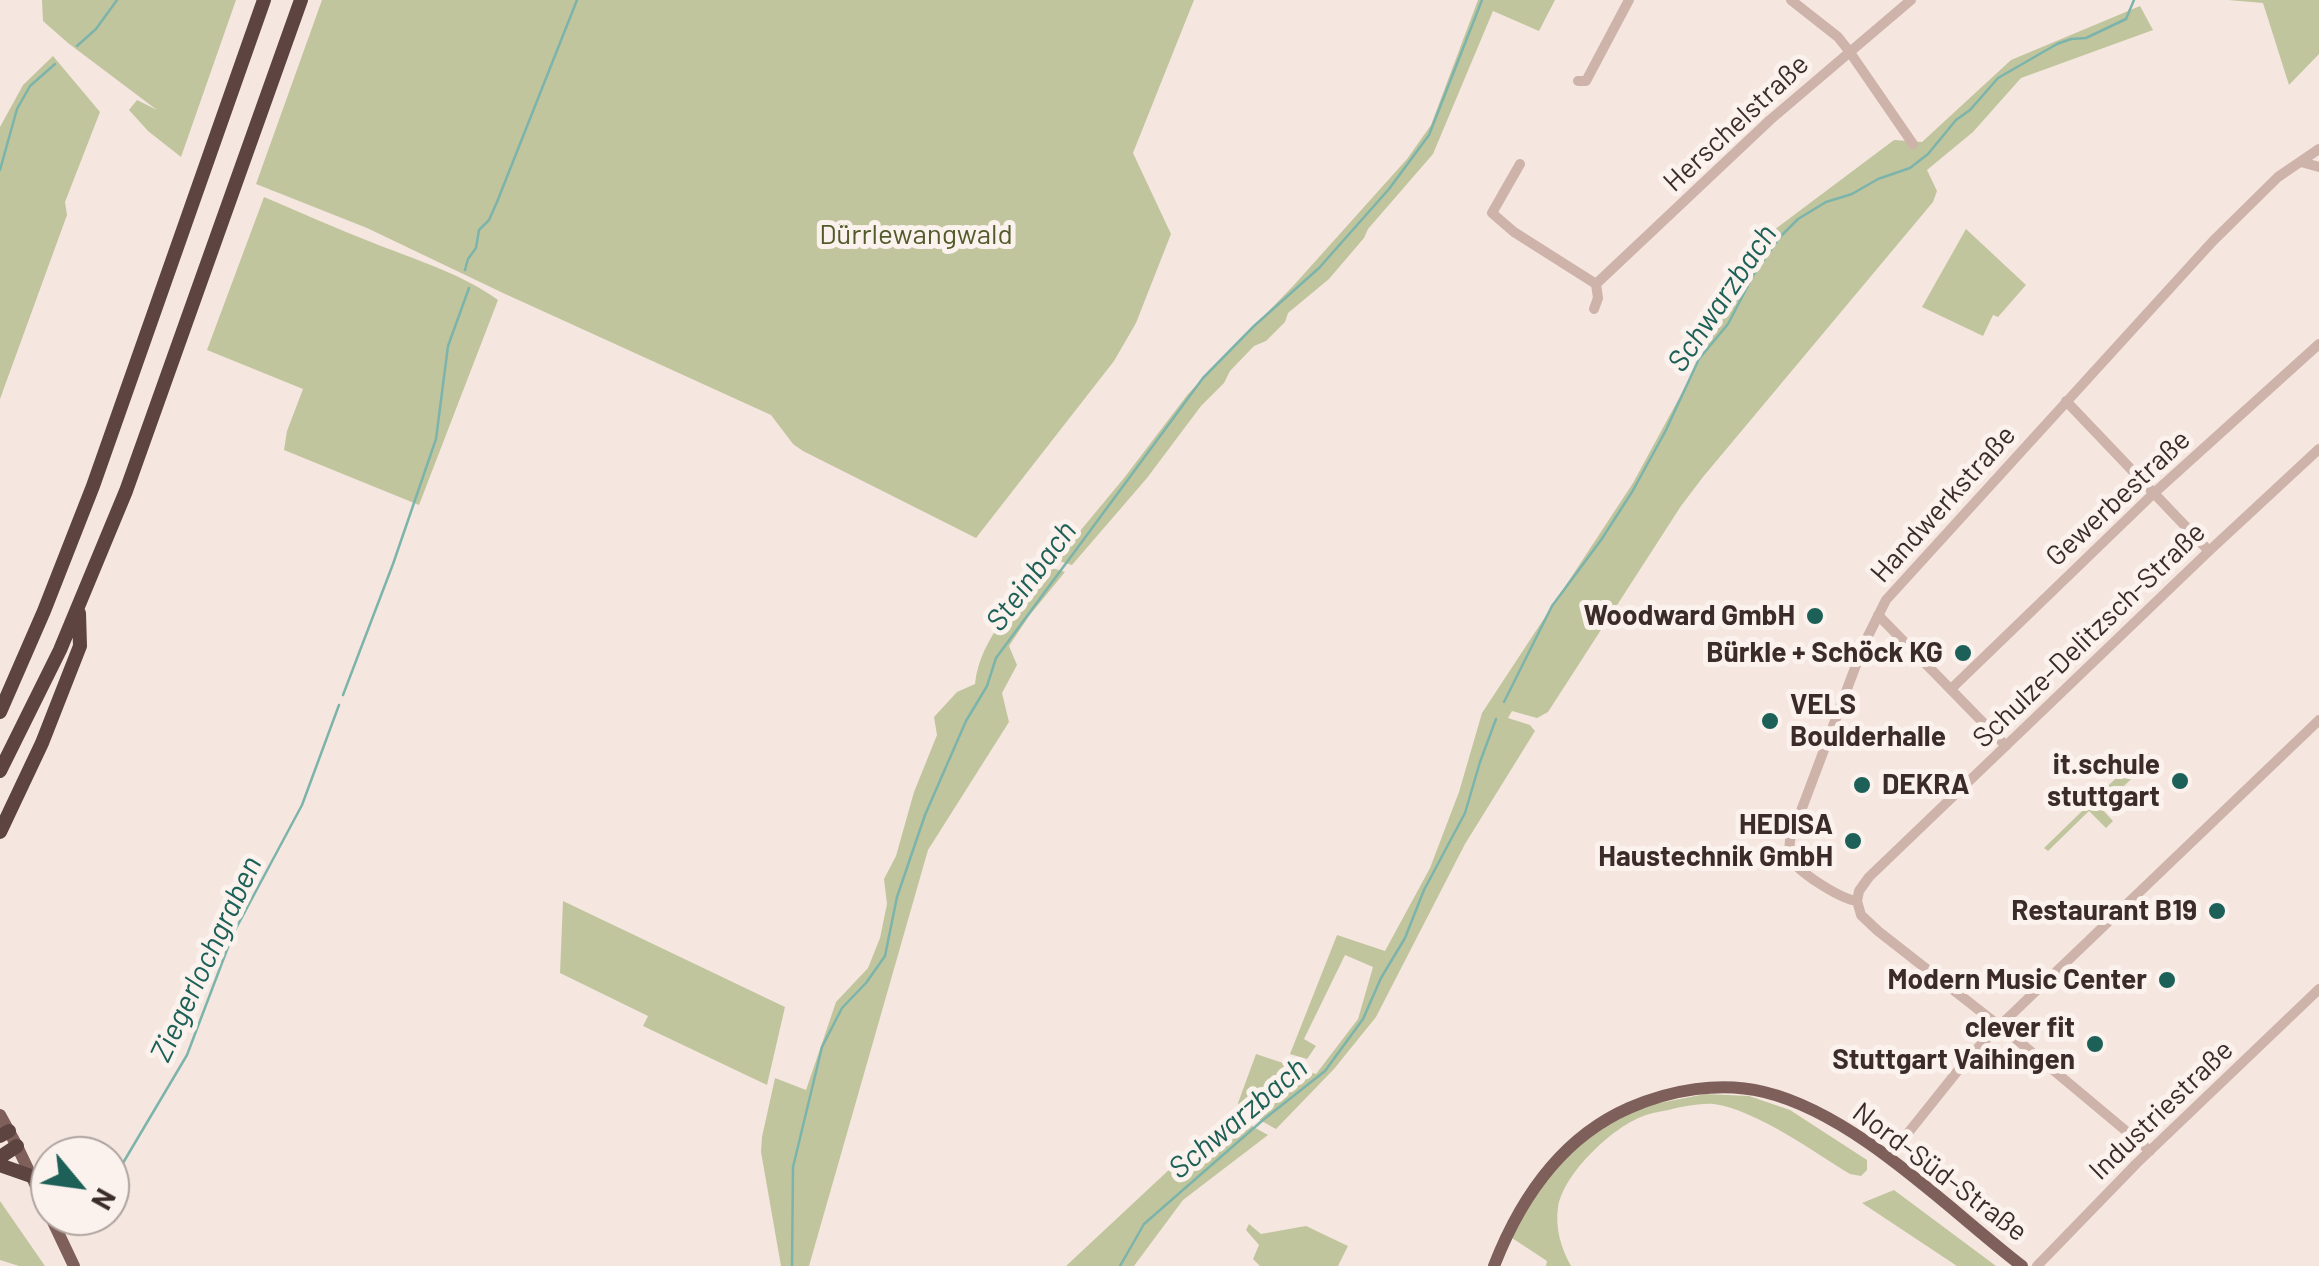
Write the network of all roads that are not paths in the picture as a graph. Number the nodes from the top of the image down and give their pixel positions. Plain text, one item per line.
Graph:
1 (264, 0) edge
2 (301, 0) edge
3 (1629, 0) edge
4 (1792, 0) edge
5 (1911, 0) edge
6 (1849, 51) junction
7 (1578, 81) dead end
8 (1913, 144) dead end
9 (2319, 149) edge
10 (2300, 162) junction
11 (1520, 164) dead end
12 (2319, 167) edge
13 (1596, 284) junction
14 (1594, 309) dead end
15 (2319, 344) edge
16 (2066, 402) junction
17 (2319, 449) edge
18 (2153, 494) junction
19 (2209, 551) junction
20 (79, 607) junction
21 (1878, 614) junction
22 (1951, 689) junction
23 (0, 712) edge
24 (2319, 720) edge
25 (2006, 746) junction
26 (0, 771) edge
27 (0, 832) edge
28 (1856, 902) junction
29 (2319, 989) edge
30 (1999, 1026) junction
31 (0, 1115) edge
32 (5, 1134) edge
33 (2150, 1151) junction
34 (1888, 1158) junction
35 (10, 1159) edge
36 (30, 1175) edge
37 (60, 1236) edge
38 (74, 1266) edge
39 (1494, 1266) edge
40 (2022, 1266) edge
41 (2037, 1266) edge

1 - 23 highway
2 - 20 highway
3 - 7 street
4 - 6 street
5 - 6 street, Herschelstraße
6 - 8 street
6 - 13 street, Herschelstraße
9 - 10 street, Handwerkstraße
10 - 12 street
10 - 16 street, Handwerkstraße
11 - 13 street
13 - 14 street
15 - 18 street, Gewerbestraße
16 - 18 street
16 - 21 street, Handwerkstraße
17 - 19 street, Schulze-Delitzsch-Straße
18 - 19 street
18 - 22 street, Gewerbestraße
19 - 25 street, Schulze-Delitzsch-Straße
20 - 26 highway
20 - 27 highway
21 - 22 street
21 - 28 street, Handwerkstraße
22 - 25 street
24 - 30 street
25 - 28 street, Schulze-Delitzsch-Straße
28 - 30 street, Handwerkstraße
29 - 33 street, Industriestraße
30 - 33 street, Handwerkstraße
30 - 34 street
31 - 32 main road
32 - 35 main road
33 - 41 street, Industriestraße
34 - 39 main road, Nord-Süd-Straße
34 - 40 main road, Nord-Süd-Straße
35 - 36 highway
37 - 38 main road

